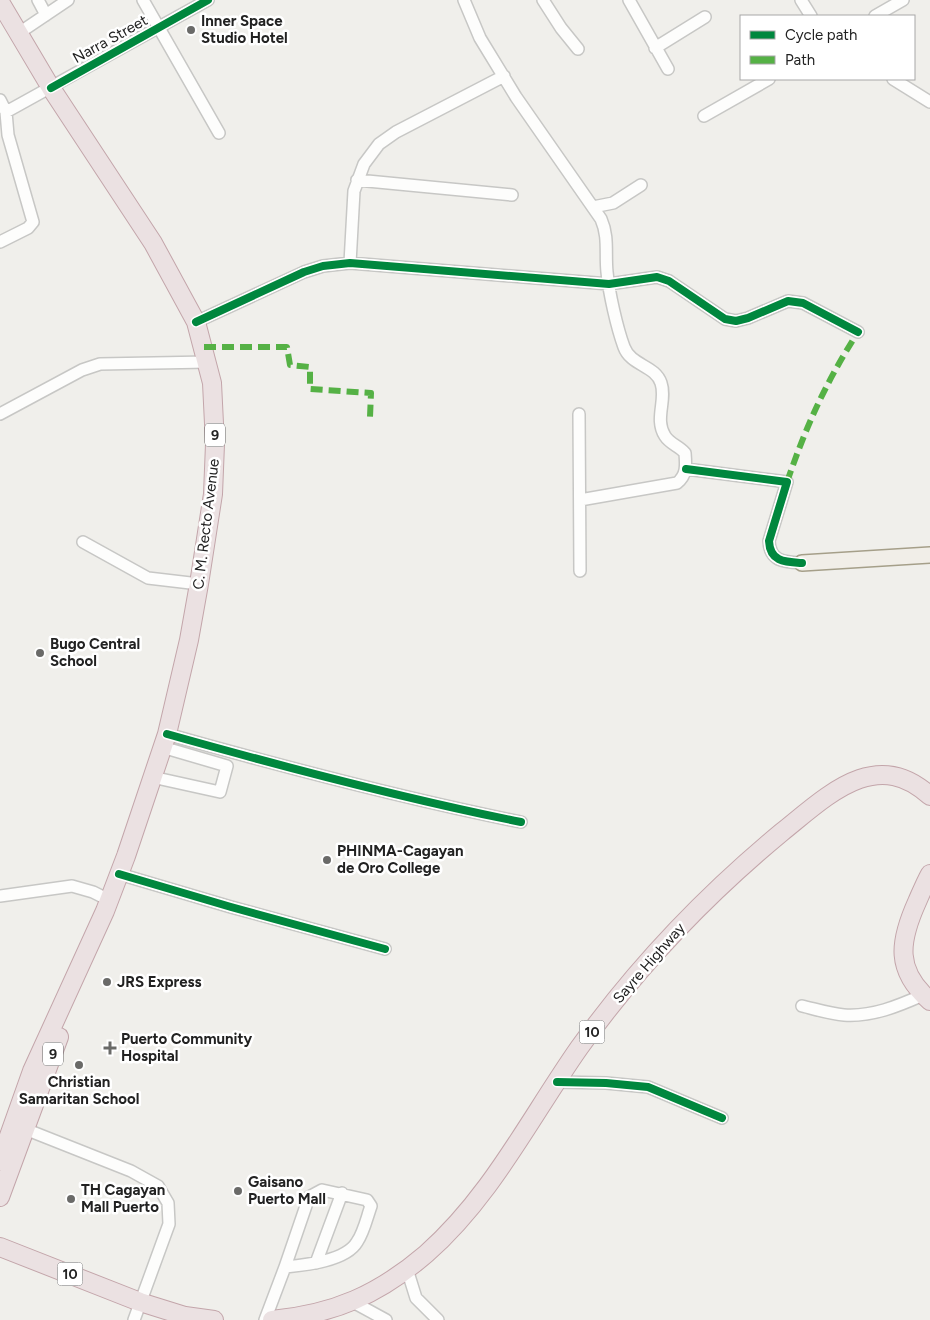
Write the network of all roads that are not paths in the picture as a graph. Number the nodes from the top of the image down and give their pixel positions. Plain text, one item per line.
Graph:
1 (38, 0) edge
2 (68, 0) edge
3 (143, 0) edge
4 (208, 0) edge
5 (464, 0) edge
6 (543, 0) edge
7 (629, 0) edge
8 (801, 0) edge
9 (904, 0) edge
10 (0, 2) edge
11 (46, 15) junction
12 (810, 15) edge
13 (877, 15) edge
14 (705, 17) dead end
15 (158, 28) junction
16 (19, 34) junction
17 (655, 48) junction
18 (578, 49) dead end
19 (668, 69) dead end
20 (504, 76) junction
21 (767, 80) edge
22 (895, 80) edge
23 (51, 88) junction
24 (0, 100) edge
25 (930, 102) edge
26 (6, 112) junction
27 (704, 116) dead end
28 (218, 133) dead end
29 (357, 180) junction
30 (641, 185) dead end
31 (512, 196) dead end
32 (593, 206) junction
33 (0, 242) edge
34 (350, 263) junction
35 (609, 284) junction
36 (196, 322) junction
37 (858, 332) dead end
38 (208, 362) junction
39 (0, 414) edge
40 (579, 414) dead end
41 (686, 469) junction
42 (580, 500) junction
43 (83, 542) dead end
44 (930, 555) edge
45 (802, 564) joint
46 (580, 571) dead end
47 (200, 584) junction
48 (164, 741) junction
49 (152, 776) junction
50 (930, 796) edge
51 (521, 822) dead end
52 (119, 874) junction
53 (930, 874) edge
54 (0, 896) edge
55 (107, 906) junction
56 (385, 949) dead end
57 (926, 998) edge
58 (802, 1006) dead end
59 (557, 1082) junction
60 (722, 1118) dead end
61 (0, 1124) edge
62 (25, 1129) junction
63 (0, 1161) edge
64 (342, 1193) junction
65 (0, 1197) edge
66 (0, 1247) edge
67 (316, 1263) junction
68 (285, 1267) junction
69 (407, 1269) junction
70 (140, 1302) junction
71 (353, 1302) junction
72 (318, 1317) edge
73 (432, 1318) edge
74 (134, 1320) edge
75 (214, 1320) edge
76 (265, 1320) edge
77 (272, 1320) edge
78 (386, 1320) edge

1 - 11 street
2 - 11 street
3 - 15 street
4 - 15 street, Narra Street
5 - 20 street
6 - 18 street
7 - 17 street
8 - 12 street
9 - 13 street
10 - 16 highway, C. M. Recto Avenue / 9
11 - 16 street
14 - 17 street
15 - 23 street, Narra Street
15 - 28 street
16 - 23 highway, C. M. Recto Avenue / 9
17 - 19 street
20 - 29 street
20 - 32 street
21 - 27 street
22 - 25 street
23 - 26 street, Narra Street
23 - 36 highway, C. M. Recto Avenue / 9
24 - 26 street
26 - 33 street
29 - 31 street
29 - 34 street
30 - 32 street
32 - 35 street
34 - 35 street
34 - 36 street
35 - 37 street
35 - 41 street
36 - 38 highway, C. M. Recto Avenue / 9
38 - 39 street
38 - 47 highway, C. M. Recto Avenue / 9
40 - 42 street
41 - 42 street
41 - 45 street
42 - 46 street
43 - 47 street
44 - 45 main road
47 - 48 highway, C. M. Recto Avenue / 9
48 - 49 highway, C. M. Recto Avenue / 9
48 - 49 street
48 - 51 street
49 - 52 highway, C. M. Recto Avenue / 9
50 - 59 highway, Sayre Highway / 10
52 - 55 highway, C. M. Recto Avenue / 9
52 - 56 street
53 - 57 highway
54 - 55 street
55 - 61 highway, C. M. Recto Avenue / 9
55 - 62 highway, C. M. Recto Avenue / 9
55 - 63 highway, C. M. Recto Avenue / 9
57 - 58 street
59 - 60 street
59 - 69 highway, Sayre Highway / 10
62 - 65 highway, C. M. Recto Avenue / 9
62 - 70 street
64 - 67 street
64 - 67 street
64 - 68 street
66 - 70 highway, 10
67 - 68 street
68 - 76 street
69 - 71 highway, Sayre Highway / 10
69 - 73 street
70 - 74 street
70 - 75 highway, 10
71 - 72 highway, Sayre Highway / 10
71 - 78 street
72 - 77 highway, Sayre Highway / 10

